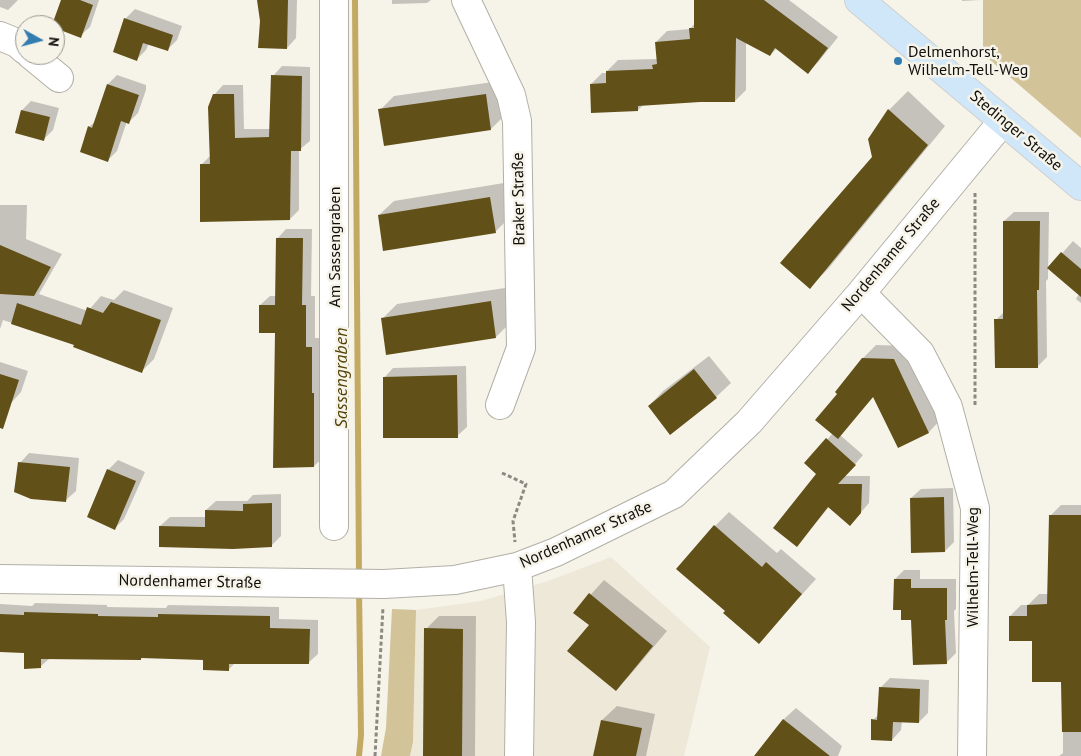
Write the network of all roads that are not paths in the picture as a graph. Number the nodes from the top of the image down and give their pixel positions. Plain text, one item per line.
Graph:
1 (334, 0) edge
2 (466, 0) edge
3 (859, 0) edge
4 (0, 36) edge
5 (15, 42) edge
6 (43, 65) edge
7 (59, 78) dead end
8 (1003, 121) junction
9 (1081, 186) edge
10 (861, 293) junction
11 (500, 405) dead end
12 (334, 526) dead end
13 (516, 567) junction
14 (0, 579) edge
15 (519, 756) edge
16 (972, 756) edge

1 - 12 street, Am Sassengraben
2 - 11 street, Braker Straße
3 - 8 main road, Stedinger Straße
4 - 5 street
6 - 7 street
8 - 9 main road, Stedinger Straße
8 - 10 street, Nordenhamer Straße
10 - 13 street, Nordenhamer Straße
10 - 16 street, Wilhelm-Tell-Weg
13 - 14 street, Nordenhamer Straße
13 - 15 street

